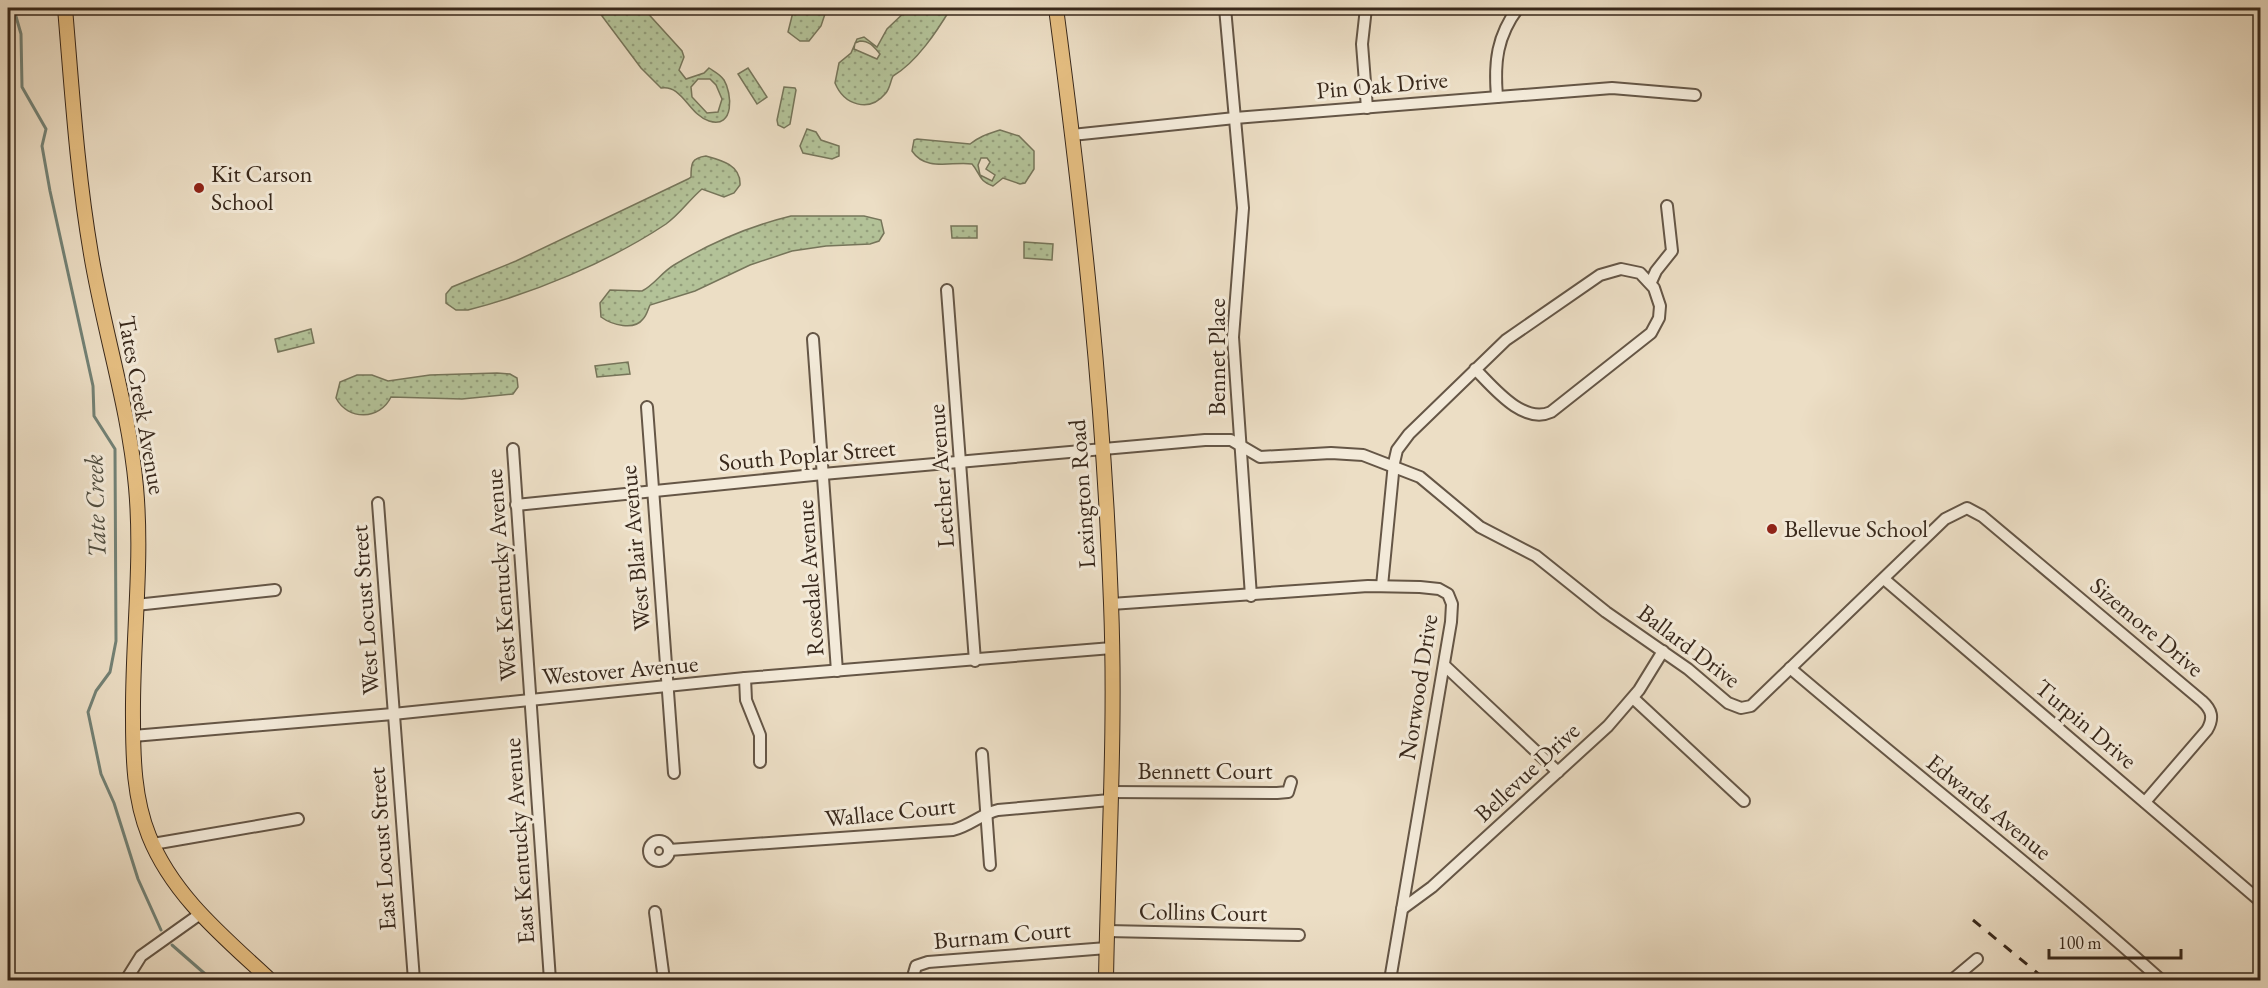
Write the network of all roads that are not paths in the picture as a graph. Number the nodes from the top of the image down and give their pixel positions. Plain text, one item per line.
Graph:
1 (65, 8) edge
2 (1056, 8) edge
3 (1225, 8) edge
4 (1366, 8) edge
5 (1518, 8) edge
6 (1695, 95) dead end
7 (1497, 97) junction
8 (1367, 108) junction
9 (1235, 118) junction
10 (1072, 135) junction
11 (1668, 206) dead end
12 (1651, 282) junction
13 (947, 290) dead end
14 (813, 339) dead end
15 (1475, 369) junction
16 (647, 407) dead end
17 (1240, 446) junction
18 (513, 449) dead end
19 (1102, 449) junction
20 (960, 463) junction
21 (1393, 468) junction
22 (823, 474) junction
23 (652, 491) junction
24 (378, 502) dead end
25 (516, 505) junction
26 (1964, 507) joint
27 (1884, 579) junction
28 (1382, 586) junction
29 (275, 590) dead end
30 (1251, 596) junction
31 (1111, 604) junction
32 (136, 605) junction
33 (1112, 648) junction
34 (1663, 651) junction
35 (975, 661) junction
36 (1444, 665) junction
37 (1790, 668) junction
38 (837, 671) junction
39 (745, 678) junction
40 (667, 686) junction
41 (1633, 698) junction
42 (531, 699) junction
43 (393, 714) junction
44 (133, 736) junction
45 (982, 754) dead end
46 (760, 762) dead end
47 (1558, 772) junction
48 (674, 773) dead end
49 (1291, 782) dead end
50 (1110, 796) junction
51 (1744, 801) dead end
52 (2145, 802) junction
53 (987, 813) junction
54 (298, 819) dead end
55 (153, 844) junction
56 (669, 850) dead end
57 (990, 865) dead end
58 (2260, 900) edge
59 (1402, 909) junction
60 (655, 912) dead end
61 (200, 914) junction
62 (1107, 931) junction
63 (1299, 934) dead end
64 (1107, 948) junction
65 (1977, 959) dead end
66 (126, 981) edge
67 (270, 981) edge
68 (414, 981) edge
69 (550, 981) edge
70 (664, 981) edge
71 (912, 981) edge
72 (1106, 981) edge
73 (1390, 981) edge
74 (1952, 981) edge
75 (2161, 981) edge

1 - 32 main road, Tates Creek Avenue
2 - 10 main road, Lexington Road
3 - 9 street, Bennet Place
4 - 8 street
5 - 7 street
6 - 7 street, Pin Oak Drive
7 - 8 street, Pin Oak Drive
8 - 9 street, Pin Oak Drive
9 - 10 street, Pin Oak Drive
9 - 17 street, Bennet Place
10 - 19 main road, Lexington Road
11 - 12 street
12 - 15 street
12 - 15 street
13 - 20 street, Letcher Avenue
14 - 22 street, Rosedale Avenue
15 - 21 street
16 - 23 street, West Blair Avenue
17 - 19 street, South Poplar Street
17 - 21 street, Ballard Drive
17 - 30 street, Bennet Place
18 - 25 street, West Kentucky Avenue
19 - 20 street, South Poplar Street
19 - 31 main road, Lexington Road
20 - 22 street, South Poplar Street
20 - 35 street, Letcher Avenue
21 - 28 street
21 - 34 street, Ballard Drive
22 - 23 street, South Poplar Street
22 - 38 street, Rosedale Avenue
23 - 25 street, South Poplar Street
23 - 40 street, West Blair Avenue
24 - 43 street, West Locust Street
25 - 42 street, West Kentucky Avenue
26 - 27 street, Ballard Drive
26 - 52 street, Sizemore Drive
27 - 37 street, Ballard Drive
27 - 52 street, Turpin Drive
28 - 30 street, Norwood Drive
28 - 36 street, Norwood Drive
29 - 32 street
30 - 31 street, Norwood Drive
31 - 33 main road, Lexington Road
32 - 44 main road, Tates Creek Avenue
33 - 35 street, Westover Avenue
33 - 50 main road, Lexington Road
34 - 37 street, Ballard Drive
34 - 41 street, Bellevue Drive
35 - 38 street, Westover Avenue
36 - 47 street
36 - 59 street, Norwood Drive
37 - 75 street, Edwards Avenue
38 - 39 street, Westover Avenue
39 - 40 street, Westover Avenue
39 - 46 street
40 - 42 street, Westover Avenue
40 - 48 street, West Blair Avenue
41 - 47 street, Bellevue Drive
41 - 51 street
42 - 43 street, Westover Avenue
42 - 69 street, East Kentucky Avenue
43 - 44 street, Westover Avenue
43 - 68 street, East Locust Street
44 - 55 main road, Tates Creek Avenue
45 - 53 street
47 - 59 street, Bellevue Drive
49 - 50 street, Bennett Court
50 - 53 street, Wallace Court
50 - 62 main road, Lexington Road
52 - 58 street, Turpin Drive
53 - 56 street, Wallace Court
53 - 57 street
54 - 55 street
55 - 61 main road, Tates Creek Avenue
59 - 73 street, Norwood Drive
60 - 70 street
61 - 66 street
61 - 67 main road, Tates Creek Avenue
62 - 63 street, Collins Court
62 - 64 main road, Lexington Road
64 - 71 street, Burnam Court
64 - 72 main road, Lexington Road
65 - 74 street

